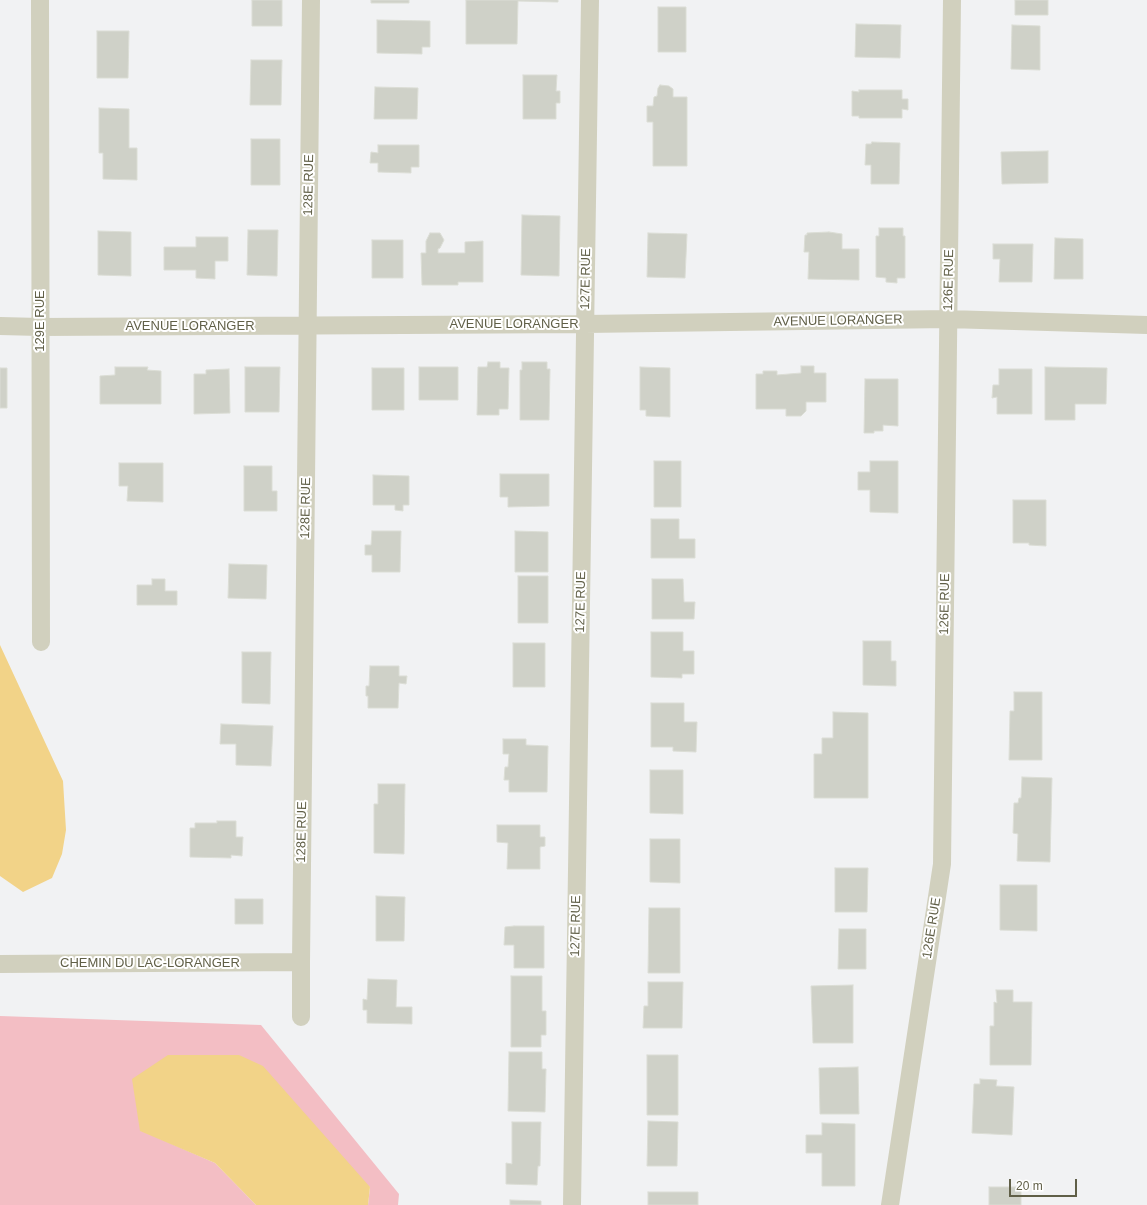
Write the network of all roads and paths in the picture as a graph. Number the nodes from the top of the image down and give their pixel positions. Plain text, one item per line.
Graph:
1 (40, 0) edge
2 (312, 0) edge
3 (590, 0) edge
4 (952, 0) edge
5 (948, 319) junction
6 (585, 324) junction
7 (1147, 325) edge
8 (0, 326) edge
9 (308, 326) junction
10 (40, 327) junction
11 (40, 642) dead end
12 (300, 962) junction
13 (0, 964) edge
14 (301, 1017) dead end
15 (572, 1205) edge
16 (890, 1205) edge

1 - 10 street, 129E RUE
2 - 9 street, 128E RUE
3 - 6 street, 127E RUE
4 - 5 street, 126E RUE
5 - 6 street, AVENUE LORANGER
5 - 7 street, AVENUE LORANGER
5 - 16 street, 126E RUE
6 - 9 street, AVENUE LORANGER
6 - 15 street, 127E RUE
8 - 10 street, AVENUE LORANGER
9 - 10 street, AVENUE LORANGER
9 - 12 street, 128E RUE
10 - 11 street, 129E RUE
12 - 13 street, CHEMIN DU LAC-LORANGER
12 - 14 street, 128E RUE

